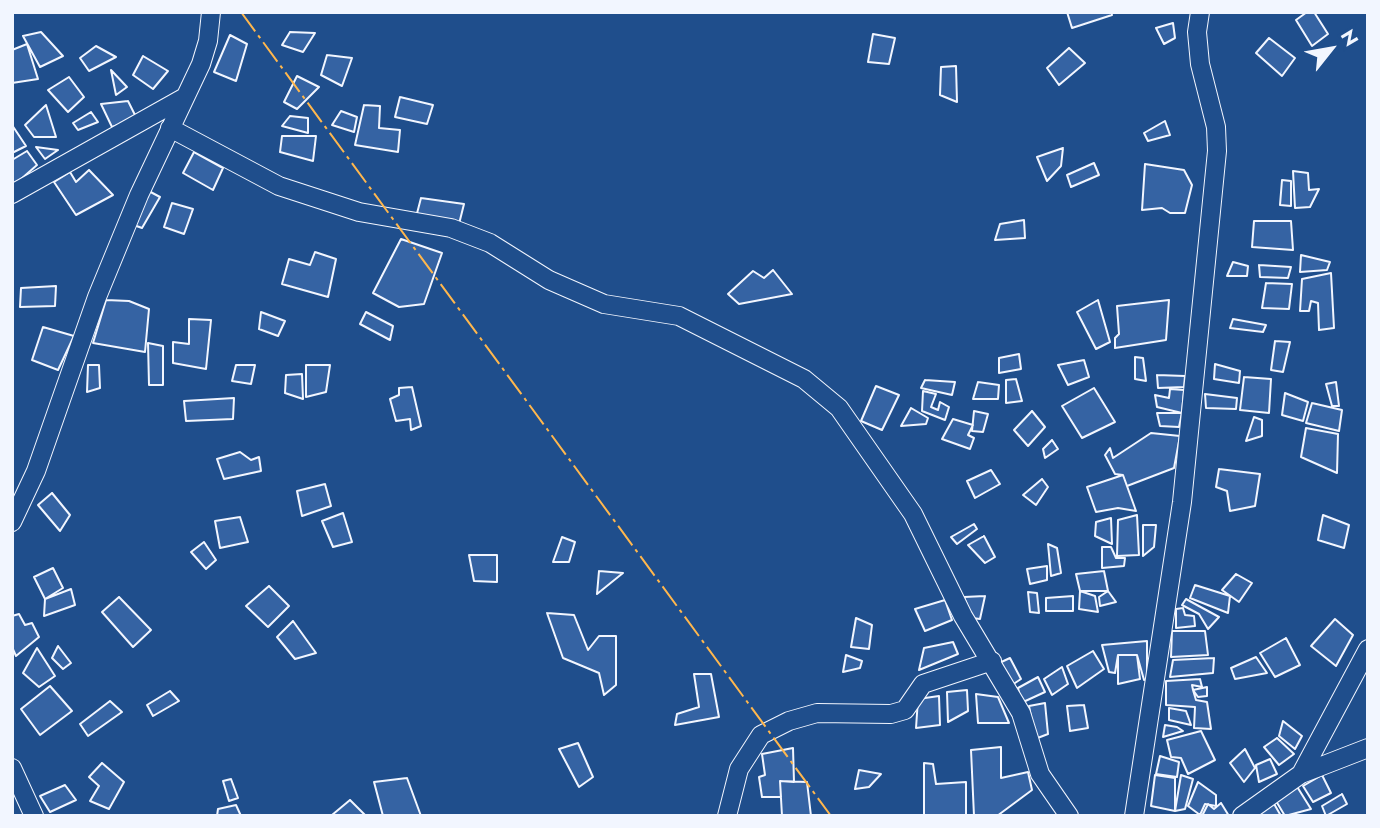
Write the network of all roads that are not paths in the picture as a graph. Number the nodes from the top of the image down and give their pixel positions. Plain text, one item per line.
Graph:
1 (211, 12) edge
2 (1200, 12) edge
3 (185, 97) junction
4 (170, 128) junction
5 (12, 194) edge
6 (12, 522) edge
7 (1368, 649) edge
8 (992, 661) junction
9 (1368, 748) edge
10 (12, 768) edge
11 (1301, 774) junction
12 (34, 816) edge
13 (727, 816) edge
14 (1069, 816) edge
15 (1134, 816) edge
16 (1242, 816) edge

1 - 3 street
2 - 15 street
3 - 4 street
3 - 5 street
4 - 6 street
4 - 8 street
7 - 11 street
8 - 13 street
8 - 14 street
9 - 11 street
10 - 12 street
11 - 16 street

